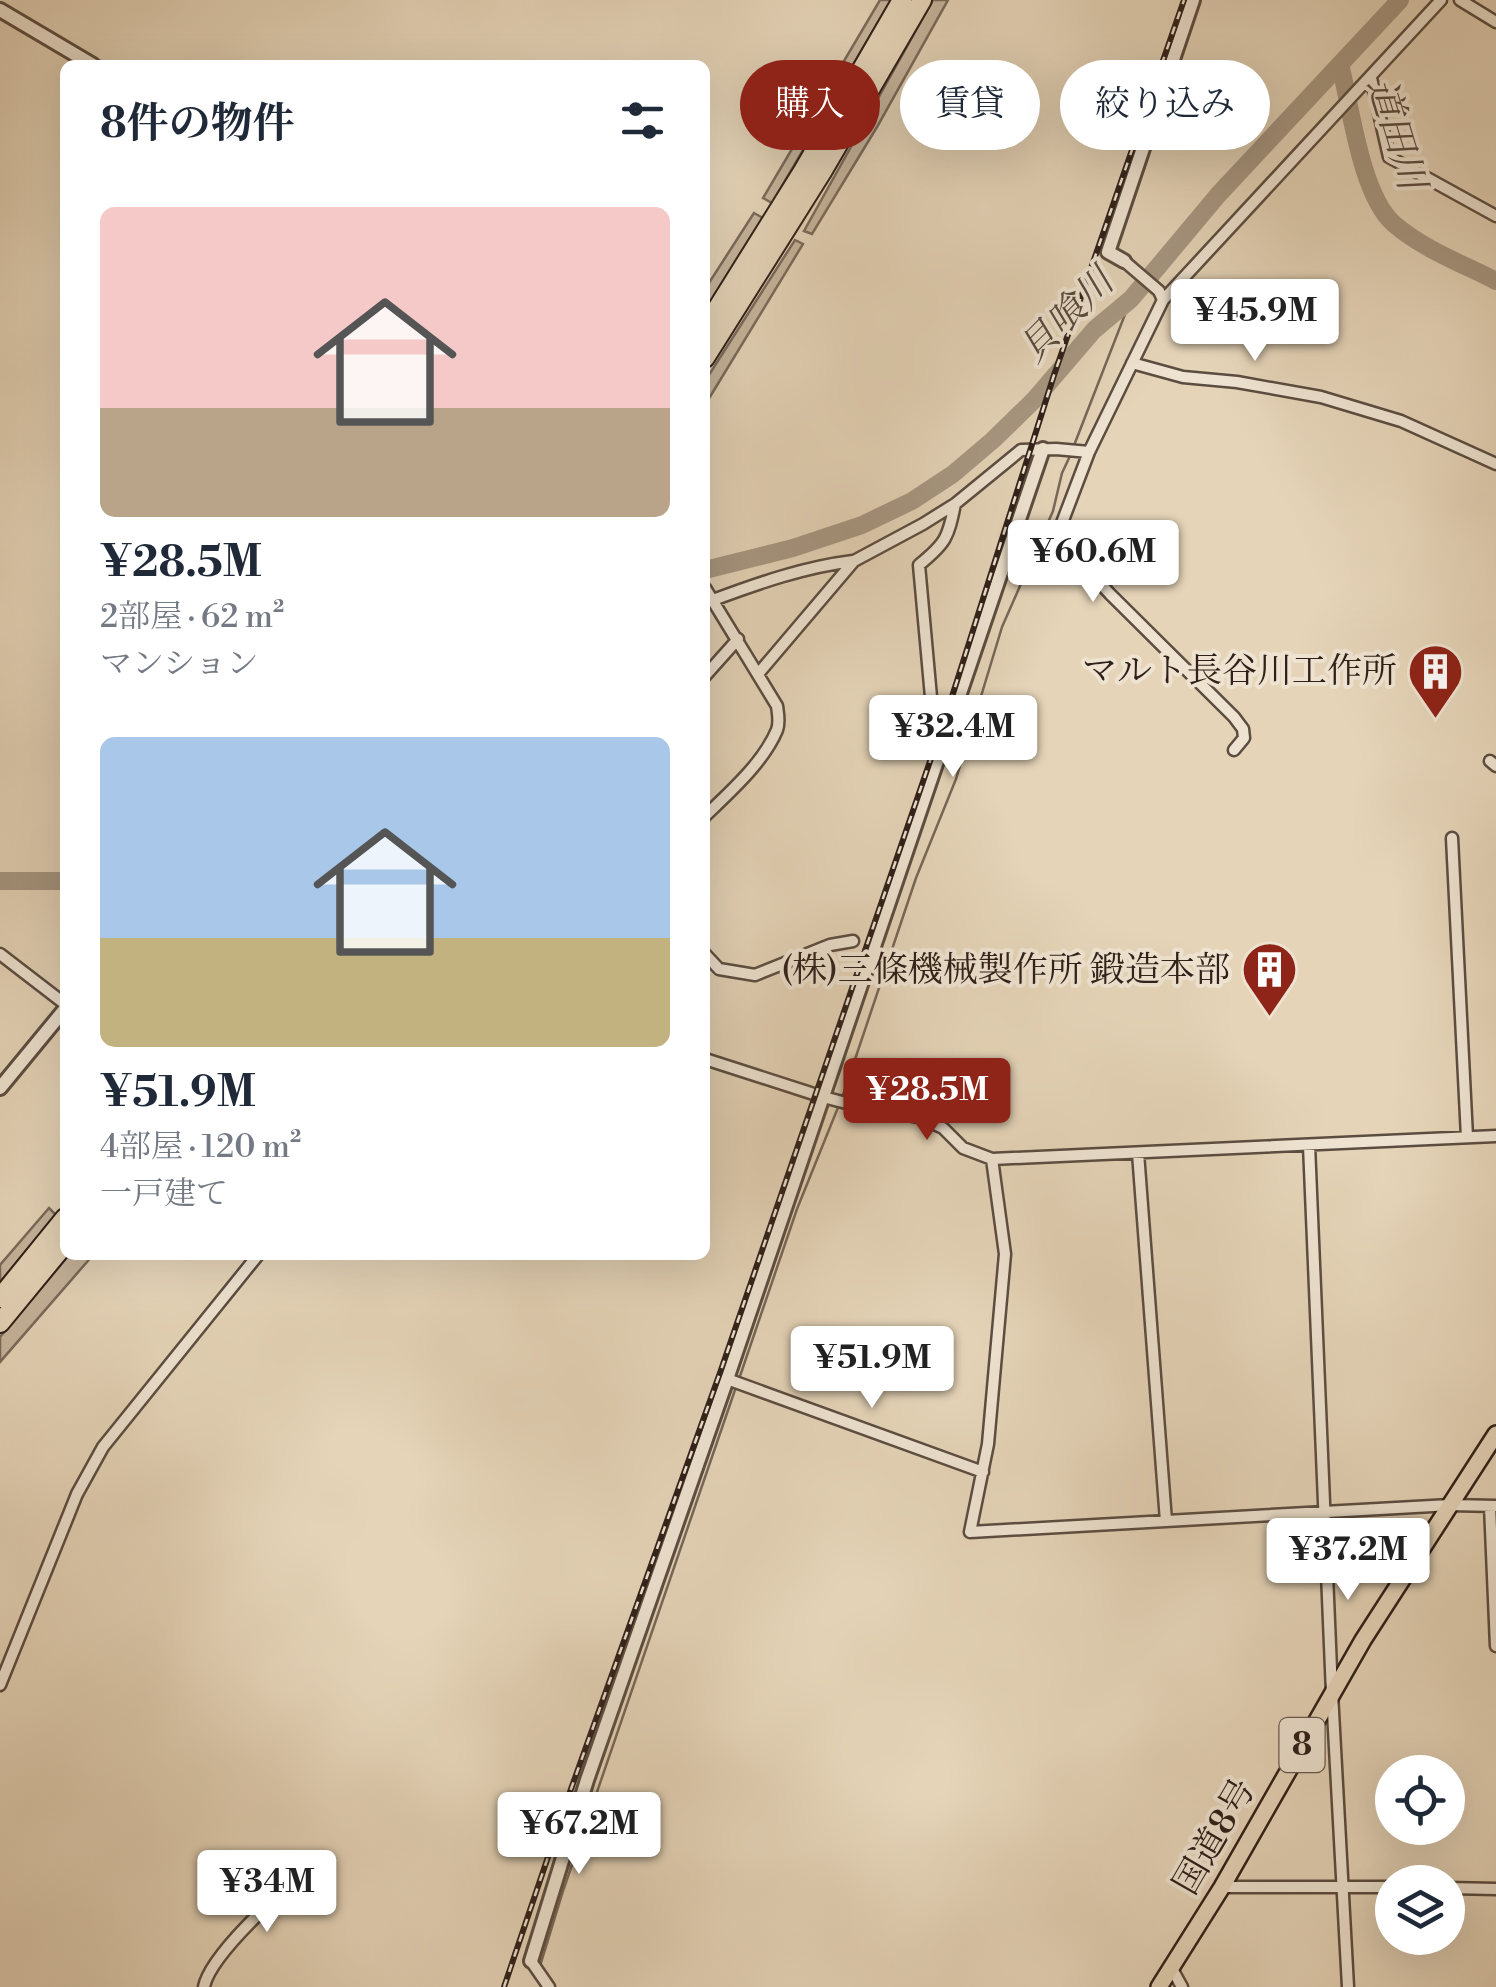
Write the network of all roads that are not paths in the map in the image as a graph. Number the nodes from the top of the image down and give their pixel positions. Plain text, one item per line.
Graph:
1 (6, 0) edge
2 (902, 0) edge
3 (922, 0) edge
4 (1192, 0) edge
5 (1442, 0) edge
6 (1460, 0) edge
7 (0, 9) edge
8 (1496, 22) edge
9 (85, 60) edge
10 (1369, 81) junction
11 (1496, 216) edge
12 (1124, 260) joint
13 (1161, 296) junction
14 (710, 320) edge
15 (710, 350) edge
16 (1132, 363) junction
17 (1050, 449) junction
18 (1086, 451) junction
19 (1496, 464) edge
20 (955, 504) junction
21 (854, 561) junction
22 (710, 595) edge
23 (738, 639) junction
24 (710, 670) edge
25 (758, 674) junction
26 (932, 708) dead end
27 (1234, 750) dead end
28 (710, 809) edge
29 (1452, 838) dead end
30 (853, 940) dead end
31 (0, 954) edge
32 (710, 960) edge
33 (60, 1003) edge
34 (60, 1013) edge
35 (710, 1061) edge
36 (0, 1088) edge
37 (823, 1098) junction
38 (1496, 1136) edge
39 (1466, 1137) junction
40 (1310, 1145) junction
41 (1138, 1153) junction
42 (992, 1158) junction
43 (60, 1224) edge
44 (60, 1250) edge
45 (254, 1260) edge
46 (0, 1298) edge
47 (0, 1323) edge
48 (730, 1380) junction
49 (1496, 1437) edge
50 (983, 1472) junction
51 (1450, 1505) junction
52 (1493, 1506) edge
53 (1324, 1514) junction
54 (1166, 1521) junction
55 (1496, 1646) edge
56 (0, 1685) edge
57 (1332, 1693) junction
58 (305, 1871) dead end
59 (1344, 1886) junction
60 (1222, 1887) junction
61 (1375, 1887) edge
62 (1465, 1888) edge
63 (1496, 1889) edge
64 (531, 1961) joint
65 (1171, 1967) junction
66 (548, 1984) edge
67 (204, 1987) edge
68 (1159, 1987) edge
69 (1182, 1987) edge
70 (1348, 1987) edge

1 - 7 street
2 - 14 highway
3 - 15 highway
4 - 12 street
5 - 10 street
6 - 8 street
7 - 9 street
10 - 11 street
10 - 13 street
12 - 13 street
13 - 16 street
16 - 18 street
16 - 19 street
17 - 18 street
17 - 20 street
17 - 37 street
18 - 27 street
20 - 21 street
20 - 26 street
21 - 22 street
21 - 25 street
22 - 23 street
23 - 24 street
23 - 25 street
25 - 28 street
29 - 39 street
30 - 32 street
31 - 33 street
34 - 36 street
35 - 37 street
37 - 42 street
37 - 48 street
38 - 39 street
39 - 40 street
40 - 41 street
40 - 53 street
41 - 42 street
41 - 54 street
42 - 50 street
43 - 46 highway
44 - 47 highway
45 - 56 street
48 - 50 street
48 - 64 street
49 - 51 highway, 国道8号 / 8
50 - 54 street
51 - 52 street
51 - 53 street
51 - 57 highway, 国道8号 / 8
52 - 55 street
53 - 54 street
53 - 57 street
57 - 59 street
57 - 60 highway, 国道8号 / 8
58 - 67 street
59 - 60 street
59 - 61 street
59 - 70 street
60 - 65 highway, 国道8号 / 8
62 - 63 street
64 - 66 street
65 - 68 highway, 国道8号 / 8
65 - 69 street

